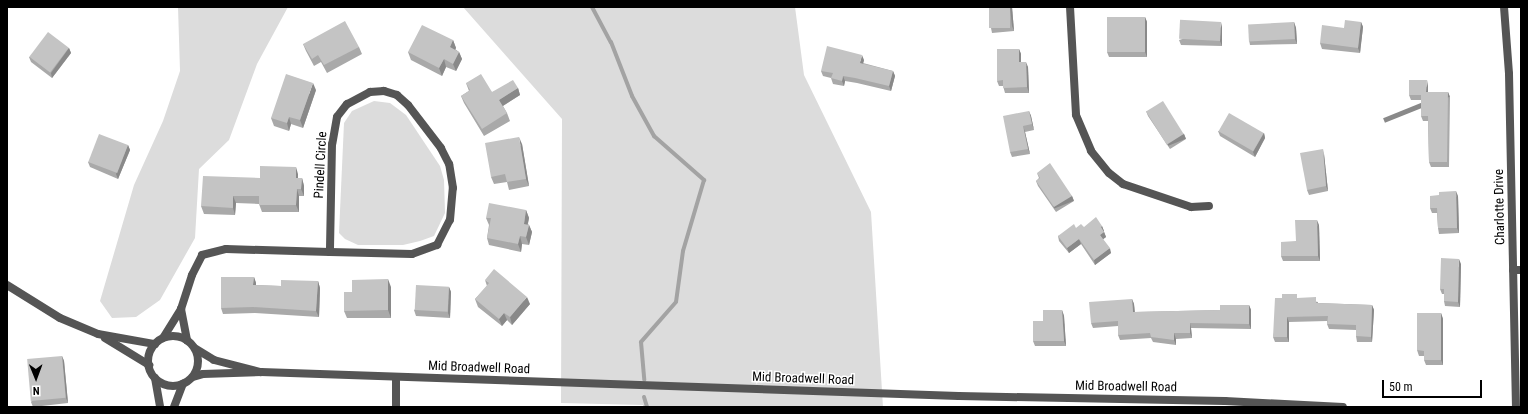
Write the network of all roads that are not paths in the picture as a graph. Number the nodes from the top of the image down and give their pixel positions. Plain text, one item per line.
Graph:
1 (1070, 7) edge
2 (1504, 7) edge
3 (1210, 206) dead end
4 (330, 252) junction
5 (1517, 270) edge
6 (7, 285) edge
7 (181, 309) junction
8 (98, 334) junction
9 (164, 338) junction
10 (187, 340) junction
11 (155, 344) junction
12 (196, 349) junction
13 (149, 365) junction
14 (261, 372) junction
15 (193, 377) junction
16 (396, 377) junction
17 (156, 378) junction
18 (184, 384) junction
19 (160, 407) edge
20 (174, 407) edge
21 (396, 407) edge
22 (1343, 407) edge
23 (1516, 407) edge

1 - 3 street
2 - 5 street, Charlotte Drive
4 - 4 street, Pindell Circle
4 - 7 street, Pindell Circle
5 - 23 street, Charlotte Drive
6 - 8 street
7 - 9 street, Pindell Circle
7 - 10 street, Pindell Circle
8 - 11 street
8 - 13 street
9 - 10 street
9 - 11 street
10 - 12 street
11 - 13 street
12 - 14 street, Mid Broadwell Road
12 - 15 street
13 - 17 street
14 - 15 street, Mid Broadwell Road
14 - 16 street, Mid Broadwell Road
15 - 18 street
16 - 21 street
16 - 22 street, Mid Broadwell Road
17 - 18 street
17 - 19 street
18 - 20 street

